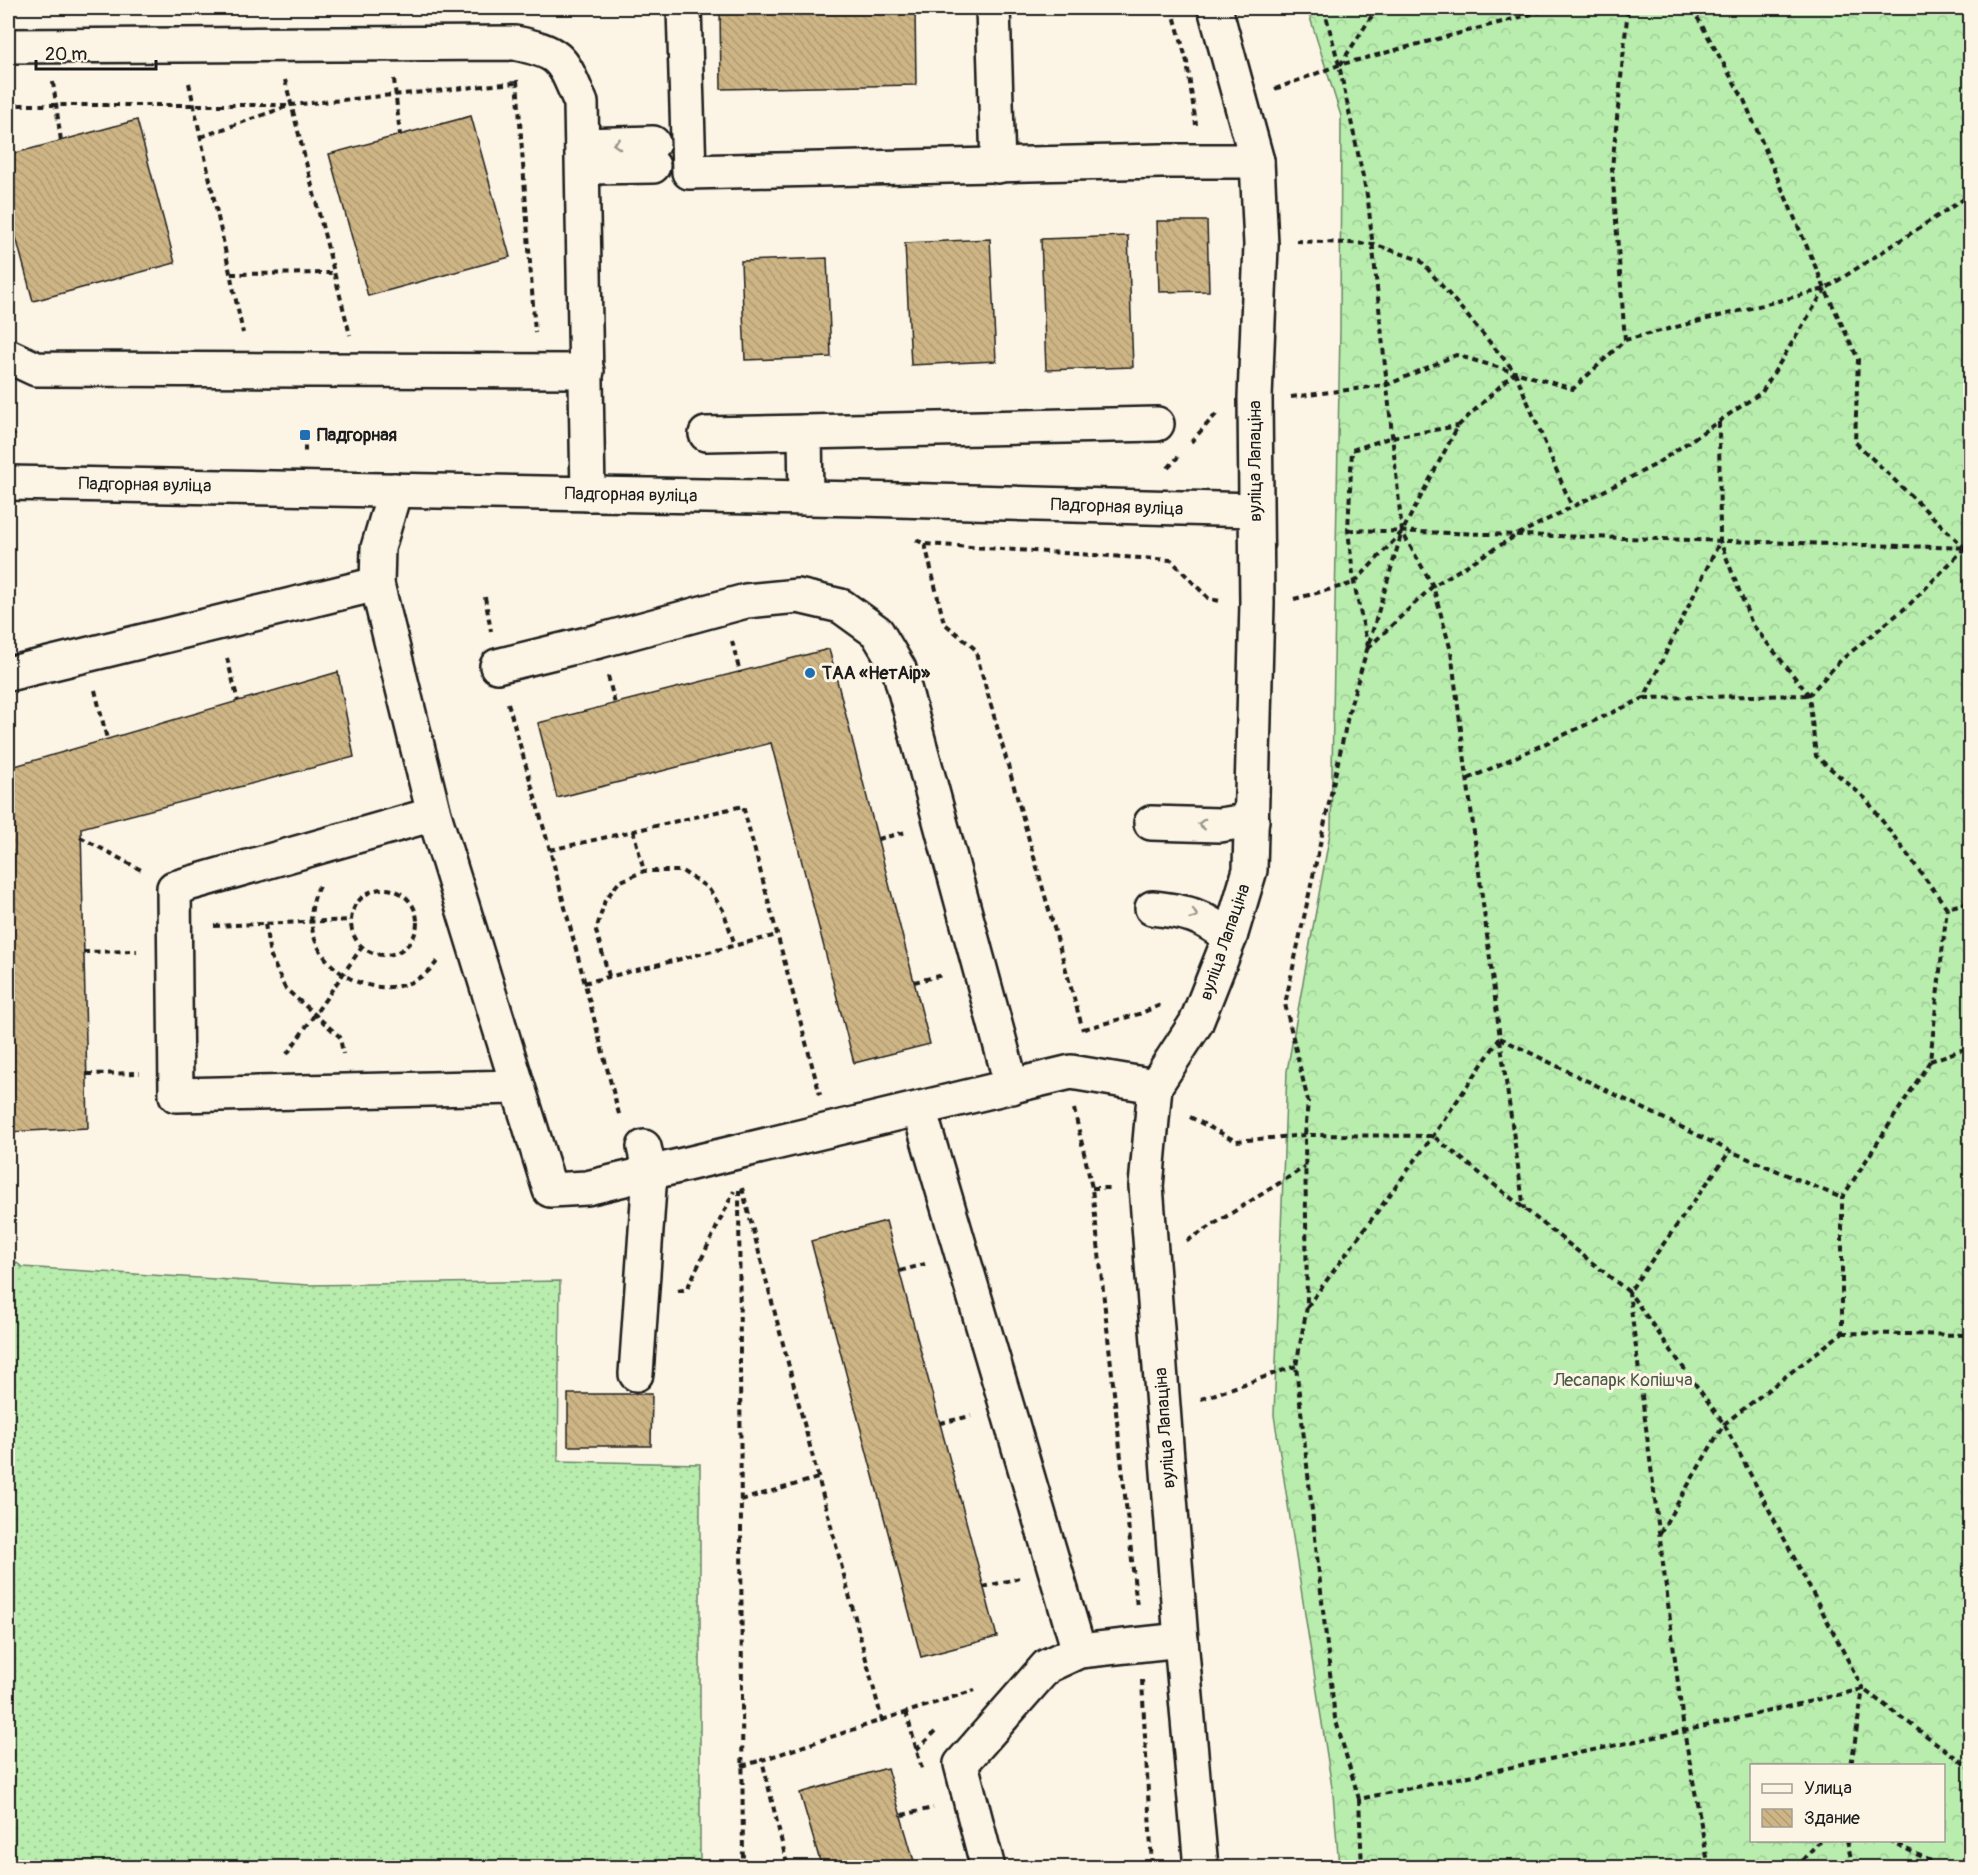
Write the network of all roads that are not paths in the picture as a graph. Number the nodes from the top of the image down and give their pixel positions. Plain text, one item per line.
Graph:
1 (684, 8) edge
2 (993, 8) edge
3 (1215, 8) edge
4 (8, 46) edge
5 (653, 155) dead end
6 (582, 156) junction
7 (1257, 161) junction
8 (998, 166) junction
9 (8, 356) edge
10 (587, 371) junction
11 (1157, 424) dead end
12 (805, 432) junction
13 (705, 434) dead end
14 (8, 483) edge
15 (395, 490) junction
16 (588, 494) junction
17 (806, 498) junction
18 (1255, 510) junction
19 (377, 585) junction
20 (497, 666) road end
21 (8, 674) edge
22 (434, 814) junction
23 (1252, 820) junction
24 (1151, 823) dead end
25 (1152, 908) dead end
26 (1230, 937) junction
27 (1155, 1086) junction
28 (518, 1087) junction
29 (1012, 1087) junction
30 (919, 1109) junction
31 (647, 1160) junction
32 (636, 1374) dead end
33 (1181, 1640) junction
34 (1079, 1651) junction
35 (988, 1868) edge
36 (1201, 1868) edge

1 - 8 main road
2 - 8 main road
3 - 7 main road, вуліца Лапаціна
4 - 6 main road
5 - 6 main road
6 - 10 main road
7 - 8 main road
7 - 18 main road, вуліца Лапаціна
9 - 10 main road
10 - 16 main road
11 - 12 main road
12 - 13 main road
12 - 17 main road
14 - 15 main road, Падгорная вуліца
15 - 16 main road, Падгорная вуліца
15 - 19 main road
16 - 17 main road, Падгорная вуліца
17 - 18 main road, Падгорная вуліца
18 - 23 main road, вуліца Лапаціна
19 - 21 main road
19 - 22 main road
20 - 29 main road
22 - 28 main road
22 - 28 main road
23 -> 24 main road
23 - 26 main road, вуліца Лапаціна
25 -> 26 main road
26 - 27 main road, вуліца Лапаціна
27 - 29 main road
27 - 33 main road, вуліца Лапаціна
28 - 31 main road
29 - 30 main road
30 - 31 main road
30 - 34 main road
31 - 32 main road
33 - 34 main road
33 - 36 main road, вуліца Лапаціна
34 - 35 main road

